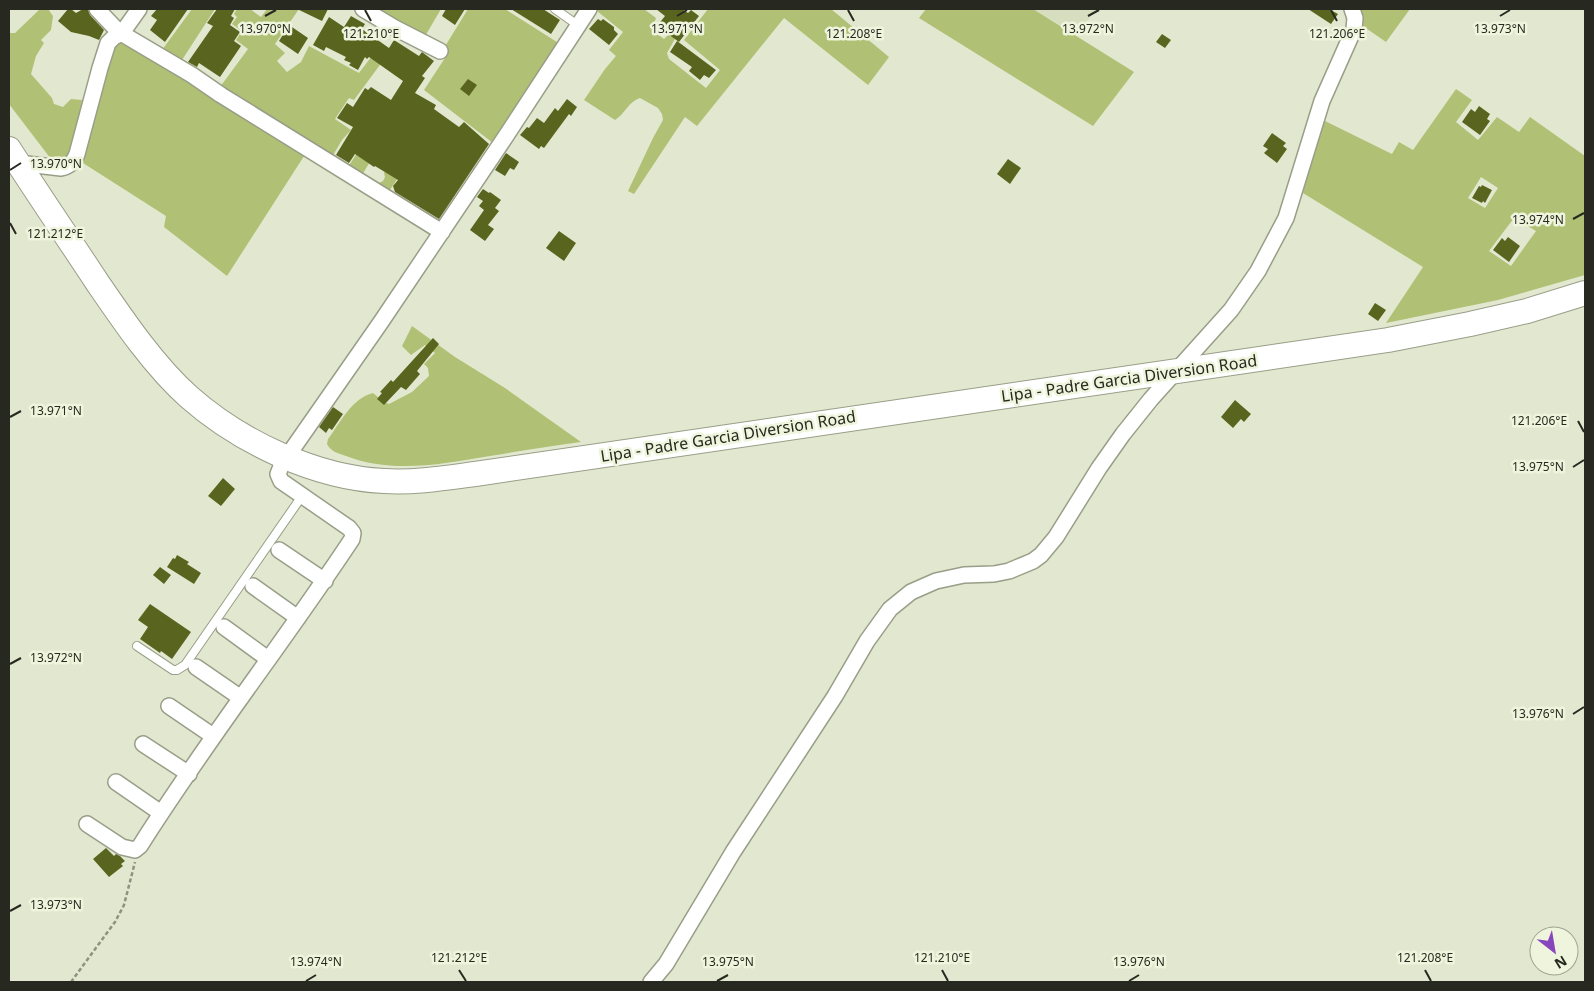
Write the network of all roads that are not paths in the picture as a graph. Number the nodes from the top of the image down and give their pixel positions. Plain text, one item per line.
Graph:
1 (97, 9) edge
2 (139, 9) edge
3 (363, 9) edge
4 (554, 9) edge
5 (589, 9) edge
6 (1352, 9) edge
7 (579, 26) junction
8 (122, 33) junction
9 (440, 52) dead end
10 (12, 158) edge
11 (442, 232) junction
12 (1585, 293) edge
13 (1175, 372) junction
14 (286, 457) junction
15 (302, 496) junction
16 (279, 550) dead end
17 (324, 581) junction
18 (253, 586) dead end
19 (298, 618) junction
20 (224, 627) dead end
21 (136, 646) dead end
22 (268, 659) junction
23 (196, 667) dead end
24 (241, 698) junction
25 (169, 706) dead end
26 (214, 736) junction
27 (143, 744) dead end
28 (189, 774) junction
29 (116, 782) dead end
30 (161, 813) junction
31 (87, 824) dead end
32 (652, 982) edge

1 - 8 street
2 - 8 street
3 - 9 street
4 - 7 lane
5 - 7 street
6 - 13 street
7 - 11 street
8 - 10 street
8 - 11 street
10 - 14 main road, Lipa - Padre Garcia Diversion Road
11 - 14 street
12 - 13 main road, Lipa - Padre Garcia Diversion Road
13 - 14 main road, Lipa - Padre Garcia Diversion Road
13 - 32 street
14 - 15 street
15 - 17 street
15 - 21 lane
16 - 17 street
17 - 19 street
18 - 19 street
19 - 22 street
20 - 22 street
22 - 24 street
23 - 24 street
24 - 26 street
25 - 26 street
26 - 28 street
27 - 28 street
28 - 30 street
29 - 30 street
30 - 31 street

